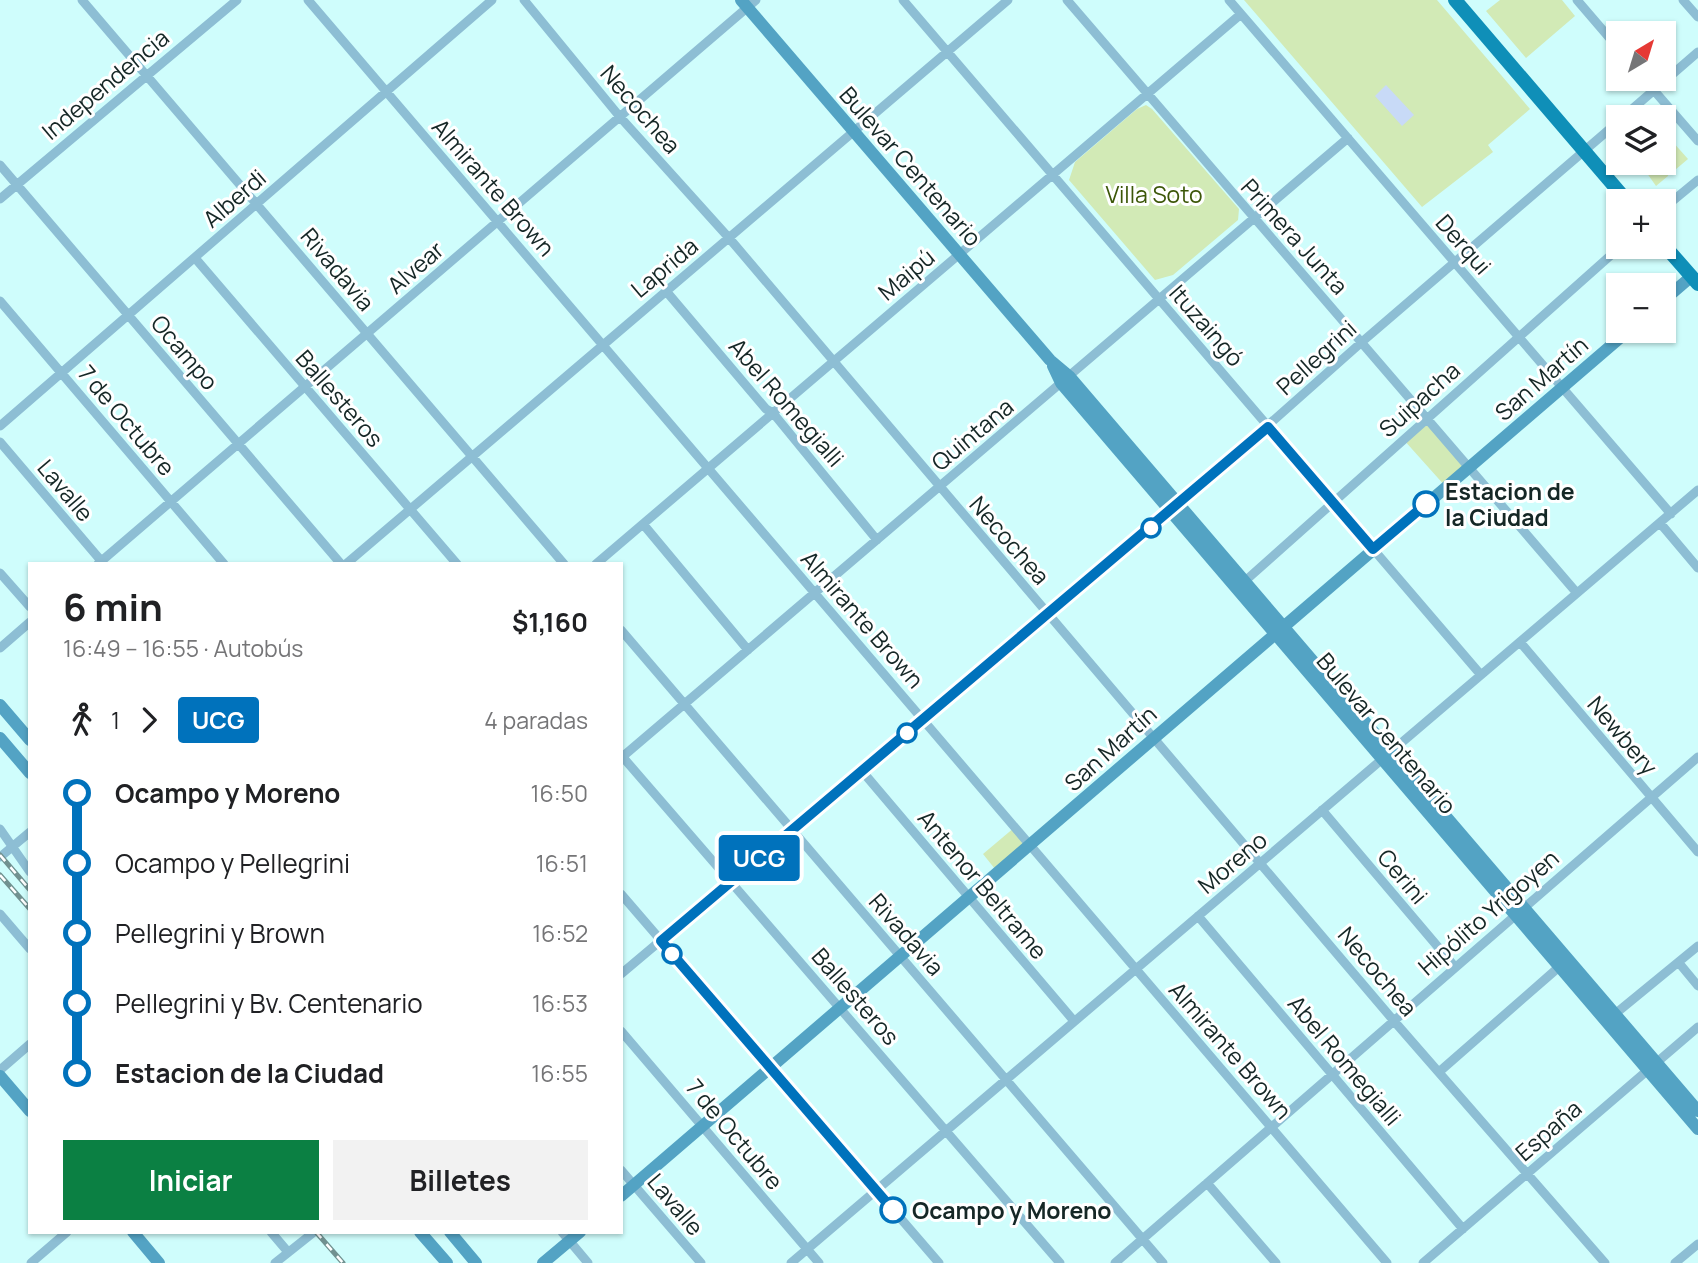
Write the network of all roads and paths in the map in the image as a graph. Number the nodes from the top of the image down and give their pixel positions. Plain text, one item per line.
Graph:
1 (82, 0) edge
2 (237, 0) edge
3 (308, 0) edge
4 (492, 0) edge
5 (524, 0) edge
6 (903, 0) edge
7 (1008, 0) edge
8 (1067, 0) edge
9 (1229, 0) edge
10 (1455, 0) edge
11 (1577, 0) edge
12 (1683, 0) edge
13 (748, 3) edge
14 (1241, 14) junction
15 (1698, 17) edge
16 (1606, 34) edge
17 (947, 52) junction
18 (1698, 52) edge
19 (1676, 71) edge
20 (145, 74) junction
21 (387, 91) junction
22 (1653, 91) edge
23 (1655, 91) edge
24 (1146, 95) junction
25 (1637, 105) edge
26 (620, 117) junction
27 (854, 131) junction
28 (1606, 132) edge
29 (1348, 138) junction
30 (1698, 141) edge
31 (1584, 151) junction
32 (0, 165) edge
33 (1053, 174) junction
34 (1698, 180) edge
35 (16, 185) junction
36 (1617, 189) edge
37 (1676, 198) edge
38 (0, 199) edge
39 (257, 204) junction
40 (1253, 219) junction
41 (498, 221) junction
42 (729, 238) junction
43 (959, 254) junction
44 (195, 258) junction
45 (1676, 258) edge
46 (1606, 259) edge
47 (1456, 264) junction
48 (1695, 280) edge
49 (666, 291) junction
50 (1676, 292) edge
51 (1159, 299) junction
52 (0, 301) edge
53 (129, 314) junction
54 (367, 333) junction
55 (1518, 337) junction
56 (1363, 341) junction
57 (1614, 343) edge
58 (603, 344) junction
59 (833, 362) junction
60 (61, 373) junction
61 (1065, 379) junction
62 (305, 386) junction
63 (1562, 387) junction
64 (773, 413) junction
65 (1427, 417) junction
66 (0, 426) edge
67 (1268, 427) junction
68 (0, 442) edge
69 (237, 444) junction
70 (472, 456) junction
71 (1469, 466) junction
72 (709, 468) junction
73 (939, 487) junction
74 (1698, 490) edge
75 (171, 501) junction
76 (1333, 502) junction
77 (1175, 508) junction
78 (410, 509) junction
79 (1671, 514) junction
80 (1660, 523) junction
81 (643, 524) junction
82 (877, 540) junction
83 (1373, 549) junction
84 (100, 562) edge
85 (102, 562) edge
86 (222, 562) edge
87 (341, 562) edge
88 (345, 562) edge
89 (455, 562) edge
90 (562, 562) edge
91 (598, 562) edge
92 (1698, 568) edge
93 (0, 573) edge
94 (1245, 581) junction
95 (1576, 592) junction
96 (815, 593) junction
97 (28, 605) edge
98 (1049, 614) junction
99 (28, 624) edge
100 (1279, 629) junction
101 (623, 632) edge
102 (1520, 642) junction
103 (0, 648) edge
104 (748, 650) junction
105 (1481, 675) junction
106 (685, 704) junction
107 (0, 705) edge
108 (923, 720) junction
109 (1154, 736) junction
110 (0, 738) edge
111 (28, 738) edge
112 (623, 756) edge
113 (1386, 756) junction
114 (1698, 757) edge
115 (623, 758) edge
116 (28, 771) edge
117 (862, 771) junction
118 (1651, 797) junction
119 (1322, 810) junction
120 (0, 829) edge
121 (792, 830) junction
122 (28, 834) edge
123 (15, 844) junction
124 (1031, 847) junction
125 (1698, 852) edge
126 (0, 857) edge
127 (1261, 862) junction
128 (28, 868) edge
129 (730, 882) junction
130 (623, 896) edge
131 (970, 899) junction
132 (1518, 910) junction
133 (0, 914) edge
134 (1198, 916) junction
135 (661, 941) junction
136 (1698, 946) edge
137 (28, 947) edge
138 (901, 957) junction
139 (1679, 963) junction
140 (1455, 967) junction
141 (1559, 967) junction
142 (1136, 969) junction
143 (623, 972) edge
144 (1698, 986) edge
145 (842, 1008) junction
146 (1615, 1014) junction
147 (1074, 1021) junction
148 (1394, 1021) junction
149 (1698, 1027) edge
150 (623, 1033) edge
151 (28, 1046) edge
152 (1652, 1067) junction
153 (771, 1069) junction
154 (0, 1070) edge
155 (1439, 1072) junction
156 (1332, 1075) junction
157 (0, 1076) edge
158 (1006, 1080) junction
159 (28, 1109) edge
160 (1698, 1111) edge
161 (703, 1127) junction
162 (1272, 1127) junction
163 (1698, 1129) edge
164 (947, 1130) junction
165 (623, 1172) edge
166 (1528, 1173) junction
167 (1207, 1183) junction
168 (635, 1185) junction
169 (876, 1190) junction
170 (623, 1194) edge
171 (1463, 1228) junction
172 (65, 1234) edge
173 (135, 1234) edge
174 (273, 1234) edge
175 (311, 1234) edge
176 (422, 1234) edge
177 (452, 1234) edge
178 (570, 1235) edge
179 (1143, 1239) junction
180 (1698, 1244) edge
181 (807, 1249) junction
182 (288, 1252) junction
183 (42, 1259) edge
184 (31, 1263) edge
185 (159, 1263) edge
186 (275, 1263) edge
187 (447, 1263) edge
188 (476, 1263) edge
189 (543, 1263) edge
190 (589, 1263) edge
191 (701, 1263) edge
192 (791, 1263) edge
193 (819, 1263) edge
194 (939, 1263) edge
195 (1060, 1263) edge
196 (1115, 1263) edge
197 (1163, 1263) edge
198 (1276, 1263) edge
199 (1387, 1263) edge
200 (1423, 1263) edge
201 (1605, 1263) edge
202 (1675, 1263) edge

1 - 20 street, Rivadavia
2 - 20 street, Independencia
3 - 21 street, Almirante Brown
4 - 21 street, Alberdi
5 - 26 street, Necochea
6 - 17 street, Ituzaingó
7 - 17 street, Laprida
8 - 24 street, Primera Junta
9 - 14 street, Derqui
10 - 31 main road
11 - 16 street
12 - 15 street
13 - 26 street, Alvear
13 - 27 main road, Bulevar Centenario
14 - 24 street, Maipú
14 - 29 street, Derqui
17 - 27 street, Laprida
17 - 33 street, Ituzaingó
18 - 19 street
20 - 35 street, Independencia
20 - 39 street, Rivadavia
21 - 39 street, Alberdi
21 - 41 street, Almirante Brown
22 - 25 street
23 - 30 street
24 - 33 street, Maipú
24 - 40 street, Primera Junta
26 - 41 street, Alvear
26 - 42 street, Necochea
27 - 42 street, Laprida
27 - 43 main road, Bulevar Centenario
28 - 31 street, Pellegrini
29 - 40 street, Quintana
29 - 47 street, Derqui
31 - 36 main road
31 - 47 street, Pellegrini
32 - 35 street, Ocampo
33 - 43 street, Maipú
33 - 51 street, Ituzaingó
34 - 37 street
35 - 38 street, Independencia
35 - 53 street, Ocampo
39 - 44 street, Alberdi
39 - 54 street, Rivadavia
40 - 51 street, Quintana
40 - 56 street, Primera Junta
41 - 54 street, Alvear
41 - 58 street, Almirante Brown
42 - 49 street, Laprida
42 - 59 street, Necochea
43 - 59 street, Maipú
43 - 61 main road, Bulevar Centenario
44 - 53 street, Alberdi
44 - 62 street, Ballesteros
45 - 48 main road
46 - 55 street, Suipacha
47 - 55 street, Derqui
47 - 56 street, Pellegrini
48 - 50 main road
49 - 58 street, Laprida
49 - 64 street, Abel Romegialli
51 - 61 street, Quintana
51 - 67 street, Ituzaingó
52 - 60 street, 7 de Octubre
53 - 60 street, Alberdi
53 - 69 street, Ocampo
54 - 62 street, Alvear
54 - 70 street, Rivadavia
55 - 63 street, Derqui
55 - 65 street, Suipacha
56 - 65 street, Primera Junta
56 - 67 street, Pellegrini
57 - 63 main road, San Martín
58 - 70 street, Laprida
58 - 72 street, Almirante Brown
59 - 64 street, Maipú
59 - 73 street, Necochea
60 - 66 street, Alberdi
60 - 75 street, 7 de Octubre
61 - 73 street, Quintana
61 - 77 main road, Bulevar Centenario
62 - 69 street, Alvear
62 - 78 street, Ballesteros
63 - 71 main road, San Martín
63 - 79 street, Derqui
64 - 72 street, Maipú
64 - 82 street, Abel Romegialli
65 - 71 street, Primera Junta
65 - 76 street, Suipacha
67 - 76 street, Ituzaingó
67 - 77 street, Pellegrini
68 - 84 street, Lavalle
69 - 75 street, Alvear
69 - 87 street, Ocampo
70 - 78 street, Laprida
70 - 90 street, Rivadavia
71 - 83 main road, San Martín
71 - 95 street, Primera Junta
72 - 81 street, Maipú
72 - 96 street, Almirante Brown
73 - 82 street, Quintana
73 - 98 street, Necochea
74 - 79 street, Moreno
75 - 85 street, Alvear
75 - 86 street, 7 de Octubre
76 - 83 street, Ituzaingó
76 - 94 street, Suipacha
77 - 94 main road, Bulevar Centenario
77 - 98 street, Pellegrini
77 - 100 main road, Bulevar Centenario
78 - 88 street, Laprida
78 - 89 street, Ballesteros
79 - 80 street, Moreno
80 - 92 street
80 - 95 street, Moreno
81 - 91 street, Maipú
81 - 104 street
82 - 96 street, Quintana
83 - 100 main road, San Martín
83 - 105 street, Ituzaingó
93 - 97 street
94 - 100 main road, Bulevar Centenario
95 - 102 street, Moreno
96 - 104 street, Quintana
96 - 108 street, Almirante Brown
98 - 108 street, Pellegrini
98 - 109 street, Necochea
99 - 103 street
100 - 109 main road, San Martín
100 - 113 main road, Bulevar Centenario
101 - 106 street, Rivadavia
102 - 105 street, Moreno
102 - 118 street, Newbery
104 - 106 street, Quintana
105 - 113 street, Moreno
106 - 112 street, Quintana
106 - 121 street, Rivadavia
107 - 111 main road
108 - 117 street, Pellegrini
108 - 124 street, Almirante Brown
109 - 124 main road, San Martín
109 - 127 street, Necochea
110 - 116 main road
113 - 119 street, Moreno
113 - 132 main road, Bulevar Centenario
114 - 118 street, Hipólito Yrigoyen
115 - 129 street, Ballesteros
117 - 121 street, Pellegrini
117 - 131 street, Antenor Beltrame
118 - 125 street, Newbery
118 - 132 street, Hipólito Yrigoyen
119 - 127 street, Moreno
119 - 140 street, Cerini
120 - 123 street
121 - 129 street, Pellegrini
121 - 138 street, Rivadavia
122 - 123 street
123 - 126 street
123 - 128 street
124 - 131 main road, San Martín
124 - 142 street, Almirante Brown
127 - 134 street, Moreno
127 - 148 street, Necochea
129 - 135 street, Pellegrini
129 - 145 street, Ballesteros
130 - 135 street
131 - 138 main road, San Martín
131 - 147 street, Antenor Beltrame
132 - 140 street, Hipólito Yrigoyen
132 - 141 main road, Bulevar Centenario
132 - 146 main road, Bulevar Centenario
133 - 137 street
134 - 142 street, Moreno
134 - 156 street, Abel Romegialli
135 - 143 street, Pellegrini
135 - 153 street
136 - 139 street
138 - 145 main road, San Martín
138 - 158 street, Rivadavia
139 - 144 street
139 - 146 street
140 - 148 street, Hipólito Yrigoyen
141 - 152 main road, Bulevar Centenario
141 - 155 street
142 - 147 street, Moreno
142 - 162 street, Almirante Brown
145 - 153 main road, San Martín
145 - 164 street, Ballesteros
146 - 152 main road, Bulevar Centenario
147 - 158 street, Moreno
148 - 155 street, Necochea
148 - 156 street, Hipólito Yrigoyen
149 - 152 street, España
150 - 161 street, 7 de Octubre
151 - 154 street
152 - 160 main road, Bulevar Centenario
152 - 163 main road, Bulevar Centenario
152 - 166 street, España
153 - 161 main road, San Martín
153 - 169 street
155 - 166 street, Necochea
156 - 162 street, Hipólito Yrigoyen
156 - 171 street, Abel Romegialli
157 - 159 main road
158 - 164 street, Moreno
158 - 179 street, Rivadavia
161 - 168 main road, San Martín
161 - 181 street, 7 de Octubre
162 - 167 street, Hipólito Yrigoyen
162 - 199 street, Almirante Brown
164 - 169 street, Moreno
164 - 195 street, Ballesteros
165 - 168 street, Lavalle
166 - 171 street, España
166 - 201 street, Necochea
167 - 179 street, Hipólito Yrigoyen
167 - 198 street
168 - 170 main road, San Martín
168 - 191 street, Lavalle
169 - 181 street, Moreno
169 - 194 street
171 - 200 street, España
172 - 183 street
173 - 185 main road
174 - 182 street
175 - 182 street
176 - 187 main road
177 - 188 main road
178 - 189 main road
178 - 190 street
179 - 196 street, Hipólito Yrigoyen
179 - 197 street, Rivadavia
180 - 202 street
181 - 192 street, Moreno
181 - 193 street, 7 de Octubre
182 - 186 street
183 - 184 street

